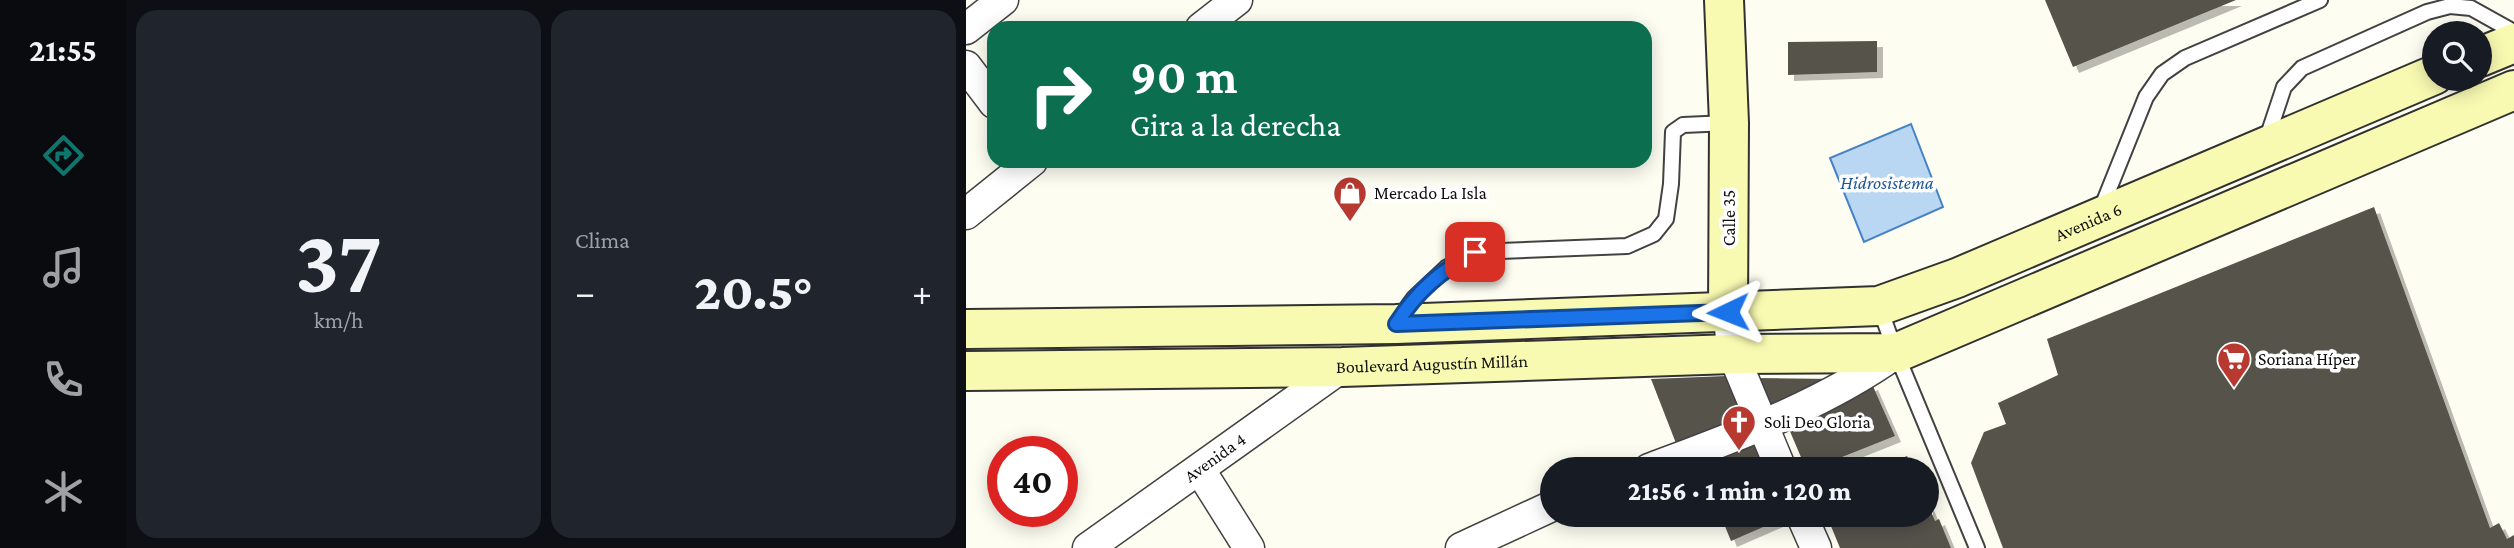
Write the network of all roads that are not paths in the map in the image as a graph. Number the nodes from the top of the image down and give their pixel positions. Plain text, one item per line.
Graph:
1 (1003, 0) edge
2 (1237, 0) edge
3 (1724, 0) edge
4 (2320, 0) edge
5 (1210, 21) edge
6 (966, 29) edge
7 (2514, 32) edge
8 (2514, 43) edge
9 (2492, 52) edge
10 (966, 65) edge
11 (2422, 80) edge
12 (2514, 90) edge
13 (987, 94) edge
14 (1729, 123) junction
15 (2264, 146) junction
16 (1023, 168) edge
17 (966, 214) edge
18 (2098, 217) junction
19 (1879, 306) junction
20 (1728, 312) junction
21 (1396, 324) junction
22 (966, 329) edge
23 (1733, 354) junction
24 (1896, 354) junction
25 (1342, 367) junction
26 (966, 371) edge
27 (1763, 426) junction
28 (1681, 457) edge
29 (1777, 457) edge
30 (1200, 470) junction
31 (1540, 512) edge
32 (1807, 527) edge
33 (1088, 548) edge
34 (1249, 548) edge
35 (1461, 548) edge
36 (1816, 548) edge
37 (1977, 548) edge

1 - 6 street
2 - 5 street
3 - 14 street, Calle 35
4 - 18 lane
7 - 15 lane
8 - 9 street
10 - 13 street
11 - 15 street, Avenida 6
12 - 24 street
14 - 20 street, Calle 35
14 - 21 lane
15 - 18 street, Avenida 6
16 - 17 street
18 - 19 street, Avenida 6
19 - 20 street, Avenida 6
19 - 24 lane
20 - 21 street
20 - 23 street, Calle 35
21 - 22 street
23 - 24 street, Boulevard Augustín Millán
23 - 25 street, Boulevard Augustín Millán
23 - 27 street, Calle 35
24 - 27 street
24 - 37 lane
25 - 26 street, Boulevard Augustín Millán
25 - 30 street, Avenida 4
27 - 28 street
27 - 29 street, Calle 35
30 - 33 street, Avenida 4
30 - 34 street
31 - 35 street
32 - 36 street

